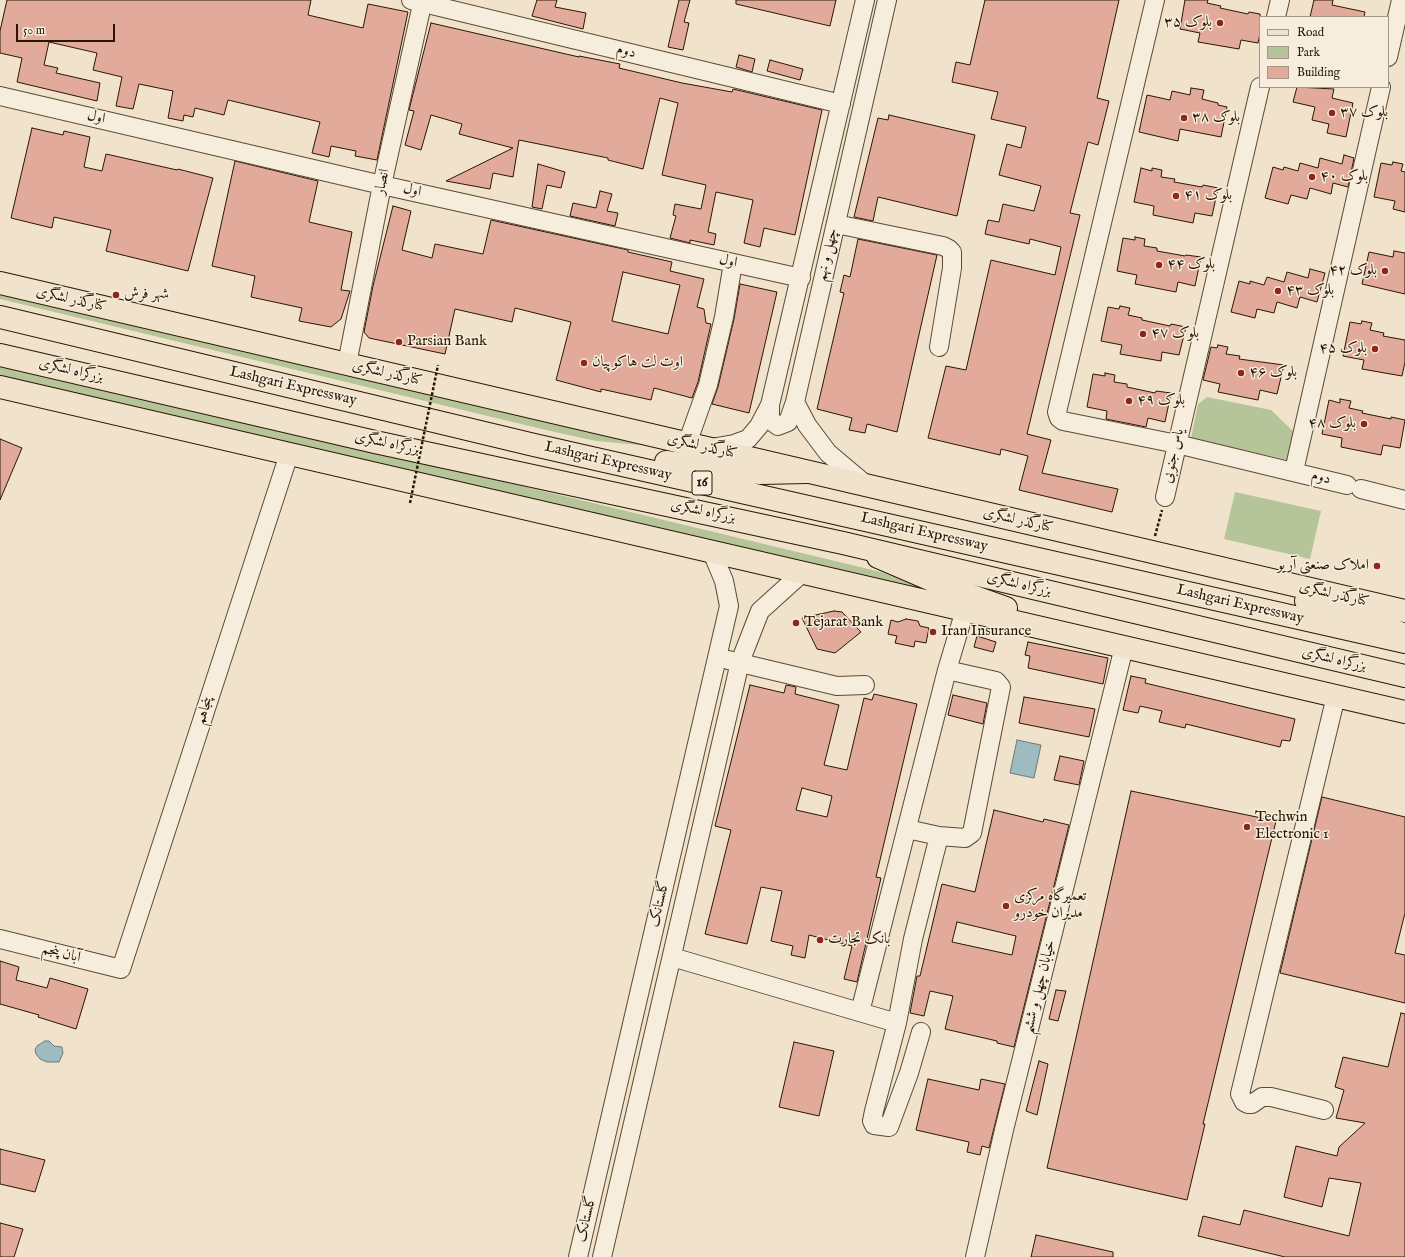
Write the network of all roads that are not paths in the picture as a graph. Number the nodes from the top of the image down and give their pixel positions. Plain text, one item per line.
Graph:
1 (865, 0) edge
2 (887, 0) edge
3 (1155, 0) edge
4 (1280, 0) edge
5 (1401, 0) edge
6 (419, 1) edge
7 (1276, 16) edge
8 (1389, 53) edge
9 (1260, 88) edge
10 (1381, 88) edge
11 (0, 96) edge
12 (841, 104) junction
13 (382, 185) junction
14 (836, 224) junction
15 (733, 263) junction
16 (801, 278) junction
17 (0, 283) edge
18 (0, 317) edge
19 (939, 347) dead end
20 (0, 355) edge
21 (347, 364) junction
22 (0, 387) edge
23 (795, 402) junction
24 (770, 405) junction
25 (1177, 444) junction
26 (697, 446) junction
27 (561, 451) junction
28 (289, 454) junction
29 (1294, 471) junction
30 (808, 472) junction
31 (866, 486) junction
32 (1165, 497) road end
33 (1405, 500) edge
34 (844, 543) junction
35 (712, 552) junction
36 (1184, 560) junction
37 (802, 573) junction
38 (965, 610) junction
39 (1405, 611) edge
40 (1405, 634) edge
41 (1405, 642) edge
42 (1116, 645) junction
43 (716, 658) junction
44 (740, 662) junction
45 (947, 670) junction
46 (1405, 676) edge
47 (865, 685) dead end
48 (1336, 696) junction
49 (1405, 712) edge
50 (907, 829) junction
51 (939, 836) junction
52 (0, 939) edge
53 (672, 957) junction
54 (121, 969) joint
55 (860, 1012) junction
56 (897, 1023) junction
57 (921, 1032) dead end
58 (1324, 1110) dead end
59 (578, 1257) edge
60 (602, 1257) edge
61 (975, 1257) edge

1 - 12 street, چهل و نهم
2 - 14 street, چهل و نهم
3 - 25 street, دوم
4 - 7 street
5 - 8 street
6 - 12 street, دوم
6 - 13 street, انصار
9 - 25 street, یاس جنوبی
10 - 29 street
11 - 13 street, اول
12 - 16 street, چهل و نهم
13 - 15 street, اول
13 - 21 street, انصار
14 - 19 street
14 - 23 street, چهل و نهم
15 - 16 street, اول
15 - 26 street
16 - 24 street, چهل و نهم
17 - 21 main road, کنارگذر لشگری
18 - 27 main road, Lashgari Expressway / 16
20 - 34 main road, بزرگراه لشگری / 16
21 - 26 main road, کنارگذر لشگری
22 - 28 main road
23 - 24 street, چهل و نهم
23 - 31 street
24 - 26 street, چهل و نهم
25 - 29 street, دوم
25 - 32 street, یاس جنوبی
26 - 30 main road, کنارگذر لشگری
27 - 30 main road
27 - 41 main road, Lashgari Expressway / 16
28 - 35 main road
28 - 54 street, پنجاهم
29 - 33 street, دوم
30 - 31 main road, کنارگذر لشگری
31 - 36 main road, کنارگذر لشگری
34 - 42 main road
34 - 46 main road, بزرگراه لشگری / 16
35 - 37 main road
35 - 43 street, گلستانک
36 - 39 main road, کنارگذر لشگری
36 - 40 main road
37 - 38 main road
37 - 44 street, گلستانک
38 - 42 main road
38 - 45 street
42 - 48 main road
42 - 61 street, خیابان چهل و ششم
43 - 44 street
43 - 59 street, گلستانک
44 - 47 street
44 - 53 street, گلستانک
45 - 50 street
45 - 51 street
48 - 49 main road
48 - 58 street
50 - 51 street
50 - 55 street
51 - 56 street
52 - 54 street, آبان پنجم
53 - 55 street
53 - 60 street, گلستانک
55 - 56 street
56 - 57 street

